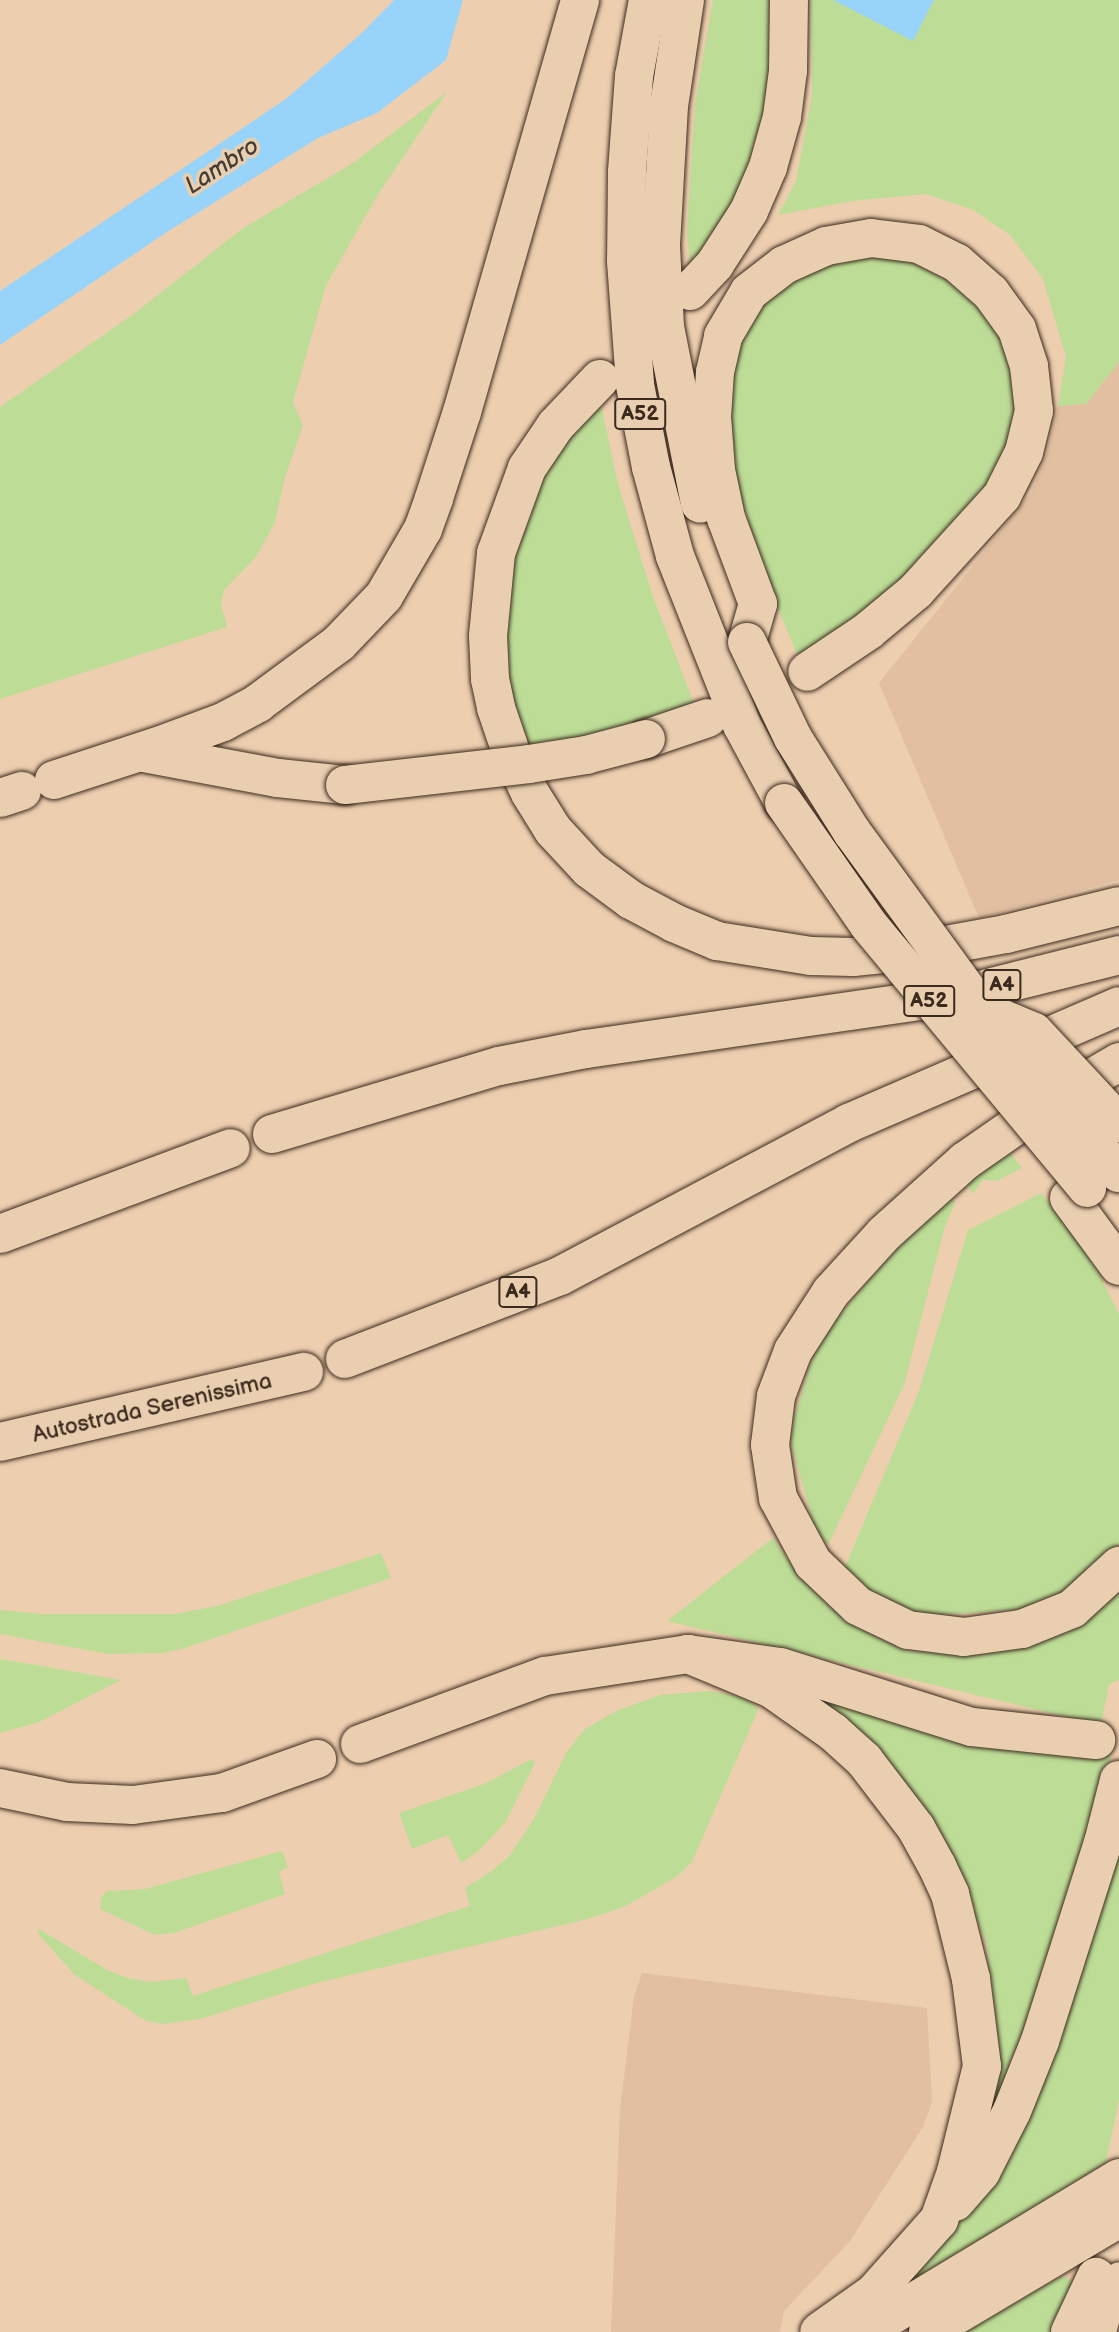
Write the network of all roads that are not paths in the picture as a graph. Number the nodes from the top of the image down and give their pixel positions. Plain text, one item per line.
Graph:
1 (580, 0) edge
2 (648, 0) edge
3 (685, 0) edge
4 (789, 0) edge
5 (690, 291) dead end
6 (600, 379) dead end
7 (747, 642) junction
8 (807, 672) dead end
9 (708, 718) dead end
10 (140, 752) junction
11 (26, 790) edge
12 (1119, 906) edge
13 (1119, 955) edge
14 (1119, 1006) edge
15 (982, 1010) junction
16 (1119, 1062) edge
17 (1119, 1123) edge
18 (272, 1133) dead end
19 (231, 1148) dead end
20 (1092, 1186) edge
21 (1119, 1220) edge
22 (0, 1234) edge
23 (1119, 1266) edge
24 (345, 1359) dead end
25 (304, 1372) dead end
26 (0, 1442) edge
27 (1119, 1566) edge
28 (688, 1654) junction
29 (1096, 1740) dead end
30 (360, 1744) dead end
31 (317, 1759) dead end
32 (1119, 1780) edge
33 (0, 1788) edge
34 (1119, 2178) edge
35 (1119, 2218) edge
36 (939, 2220) junction
37 (1107, 2276) edge
38 (819, 2332) edge
39 (864, 2332) edge
40 (928, 2332) edge
41 (1070, 2332) edge
42 (1103, 2332) edge

1 - 10 main road
2 - 20 main road, A52, bridge
3 - 7 main road, A52
4 - 5 main road
6 - 12 main road
7 - 8 main road
7 - 15 main road, A52, bridge
9 - 10 main road, bridge
10 - 11 main road
13 - 18 main road, A4
14 - 24 main road, A4
15 - 17 main road, bridge
15 - 20 main road, A52, bridge
16 - 27 main road
19 - 22 main road
20 - 21 main road, A52
20 - 23 main road
25 - 26 main road, Autostrada Serenissima
28 - 29 main road
28 - 30 main road
28 - 36 main road
31 - 33 main road
32 - 36 main road
34 - 39 main road
35 - 40 main road
36 - 38 main road
37 - 41 main road
37 - 42 street

